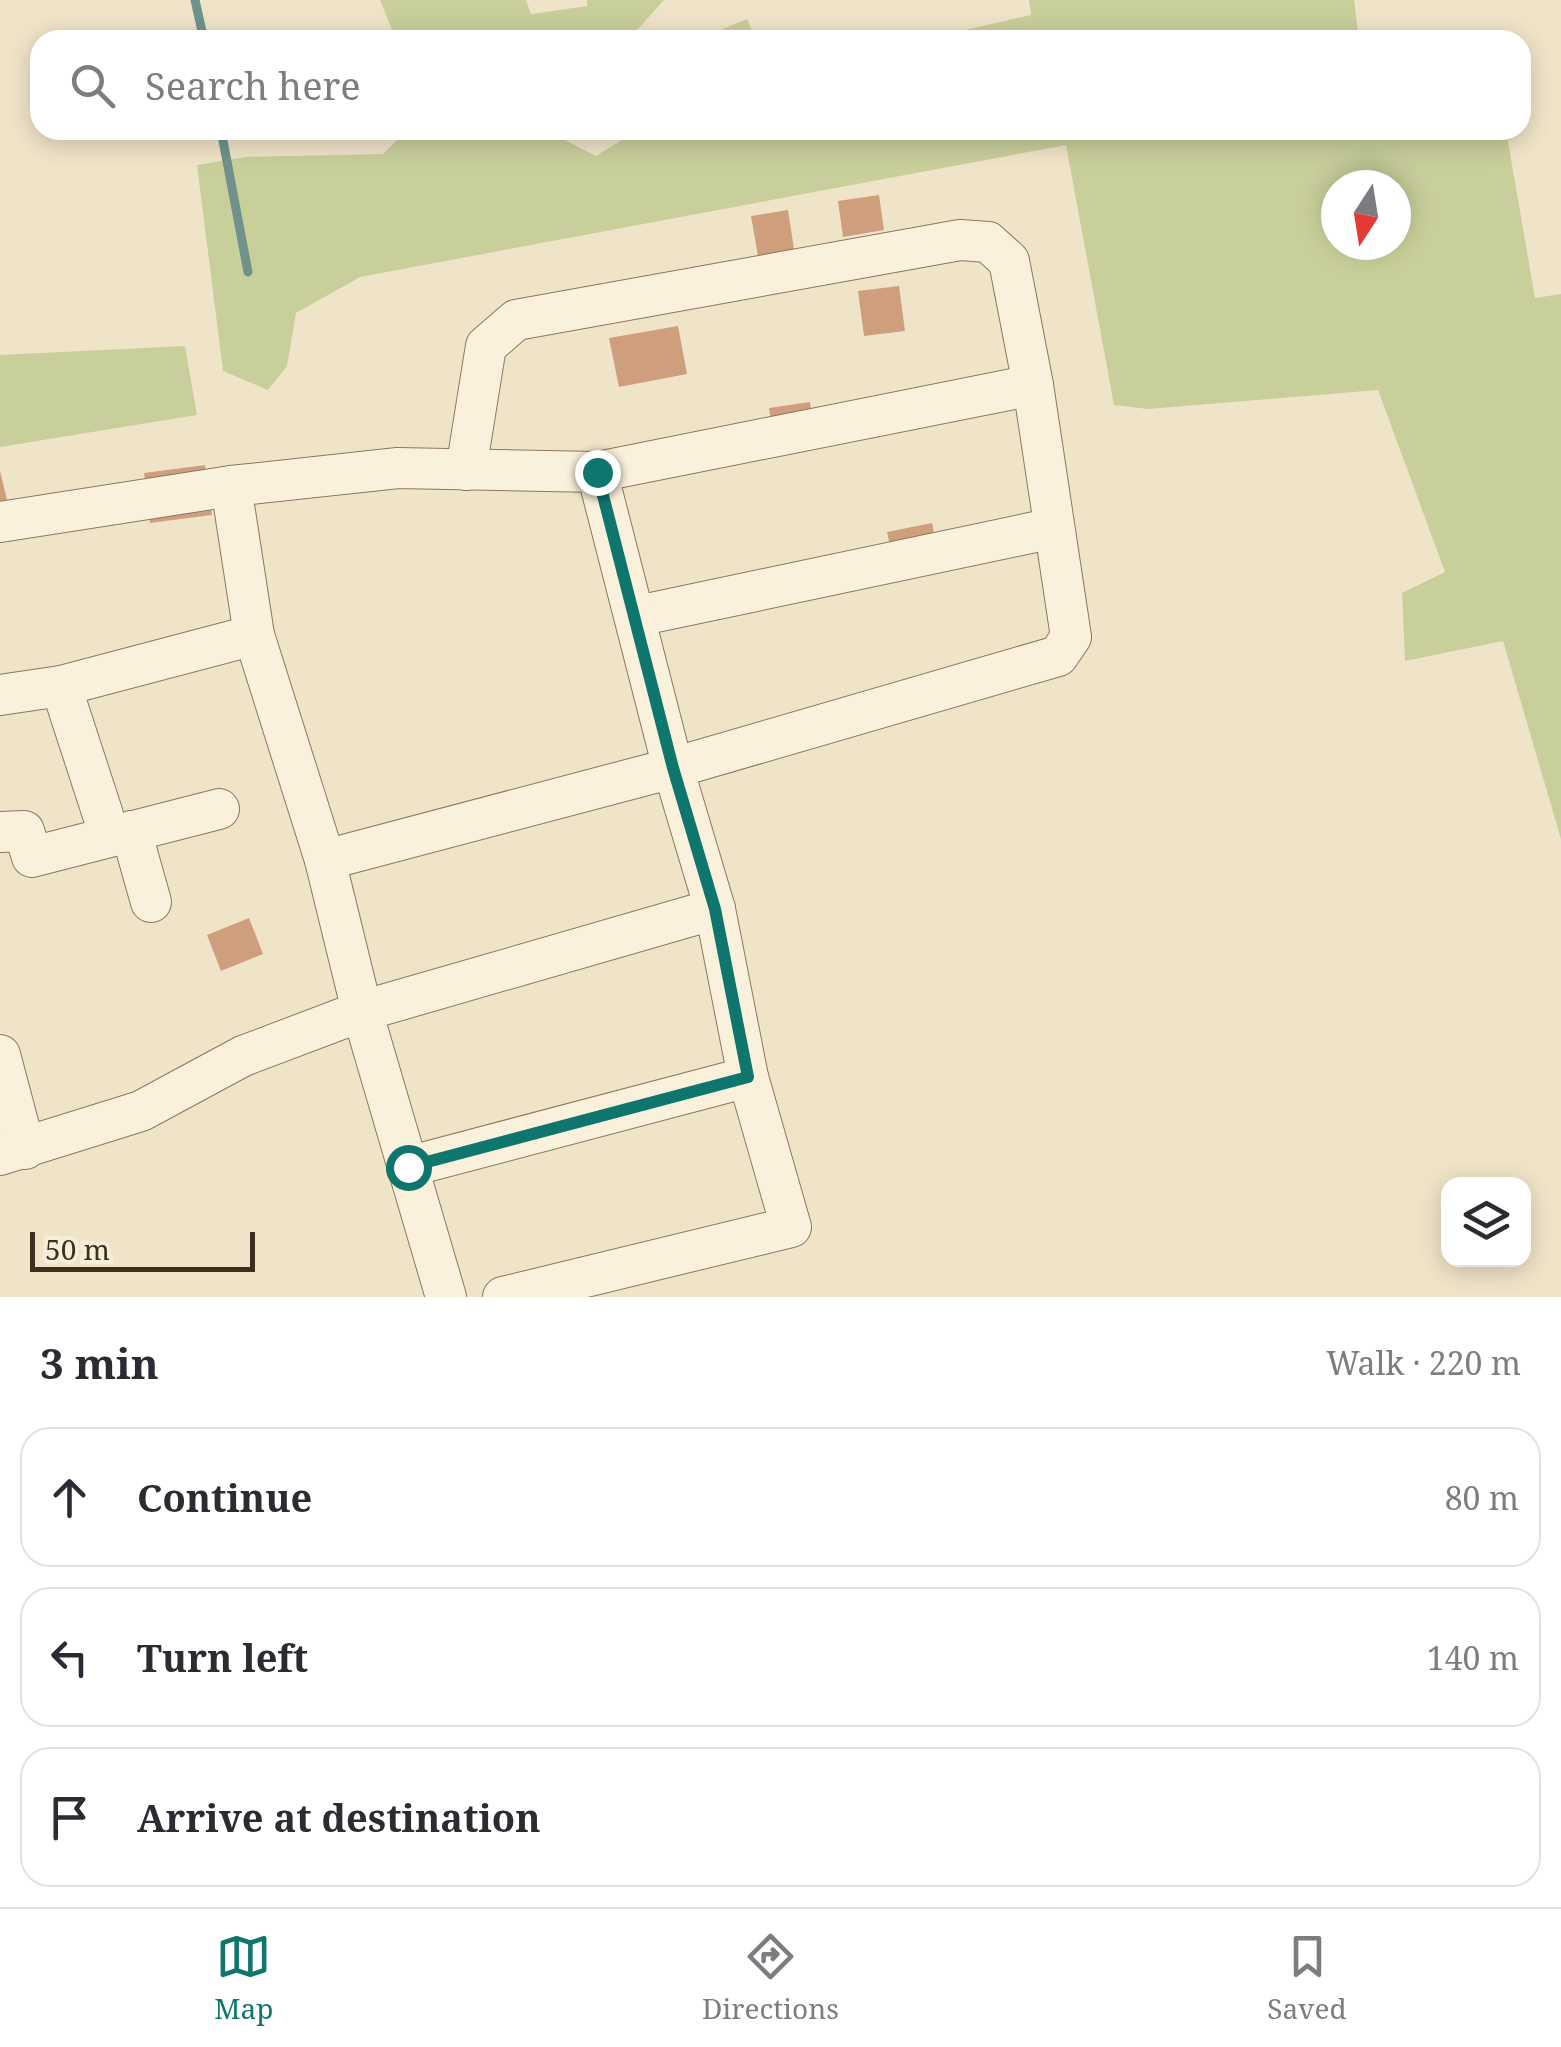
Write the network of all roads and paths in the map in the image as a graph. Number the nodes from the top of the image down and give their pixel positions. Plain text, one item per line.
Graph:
1 (1033, 384) junction
2 (466, 470) junction
3 (597, 472) junction
4 (231, 486) junction
5 (0, 522) edge
6 (1054, 528) junction
7 (637, 616) junction
8 (254, 634) junction
9 (61, 686) junction
10 (0, 695) edge
11 (673, 768) junction
12 (219, 809) dead end
13 (117, 823) junction
14 (0, 832) edge
15 (325, 860) junction
16 (151, 902) dead end
17 (715, 909) junction
18 (362, 1011) junction
19 (0, 1055) edge
20 (748, 1077) junction
21 (12, 1152) edge
22 (408, 1167) junction
23 (446, 1297) edge
24 (503, 1297) edge

1 - 2 street
1 - 3 street
1 - 6 street
2 - 3 street
2 - 4 street
3 - 7 street
4 - 5 street
4 - 8 street
6 - 7 street
6 - 11 street
7 - 11 street
8 - 9 street
8 - 15 street
9 - 10 street
9 - 13 street
11 - 15 street
11 - 17 street
12 - 13 street
13 - 14 street
13 - 16 street
15 - 18 street
17 - 18 street
17 - 20 street
18 - 21 street
18 - 22 street
19 - 21 street
20 - 22 street
20 - 24 street
22 - 23 street

